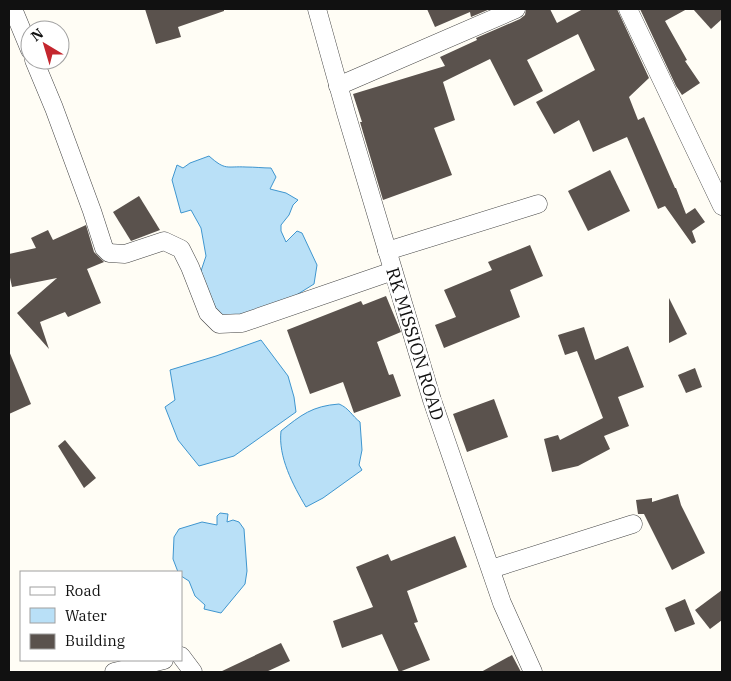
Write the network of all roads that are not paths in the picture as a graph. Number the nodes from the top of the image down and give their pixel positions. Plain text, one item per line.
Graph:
1 (13, 9) edge
2 (317, 9) edge
3 (516, 9) edge
4 (628, 9) edge
5 (20, 26) edge
6 (38, 70) edge
7 (338, 86) junction
8 (538, 204) dead end
9 (722, 206) edge
10 (387, 252) junction
11 (393, 271) junction
12 (633, 524) dead end
13 (491, 569) junction
14 (182, 657) edge
15 (160, 661) edge
16 (114, 672) edge
17 (193, 672) edge
18 (533, 672) edge

1 - 5 street
2 - 7 street, RK MISSION ROAD
3 - 7 street
4 - 9 street
6 - 11 street
7 - 10 street, RK MISSION ROAD
8 - 10 street
10 - 11 street, RK MISSION ROAD
11 - 13 street, RK MISSION ROAD
12 - 13 street
13 - 18 street, RK MISSION ROAD
14 - 17 street
15 - 16 street

